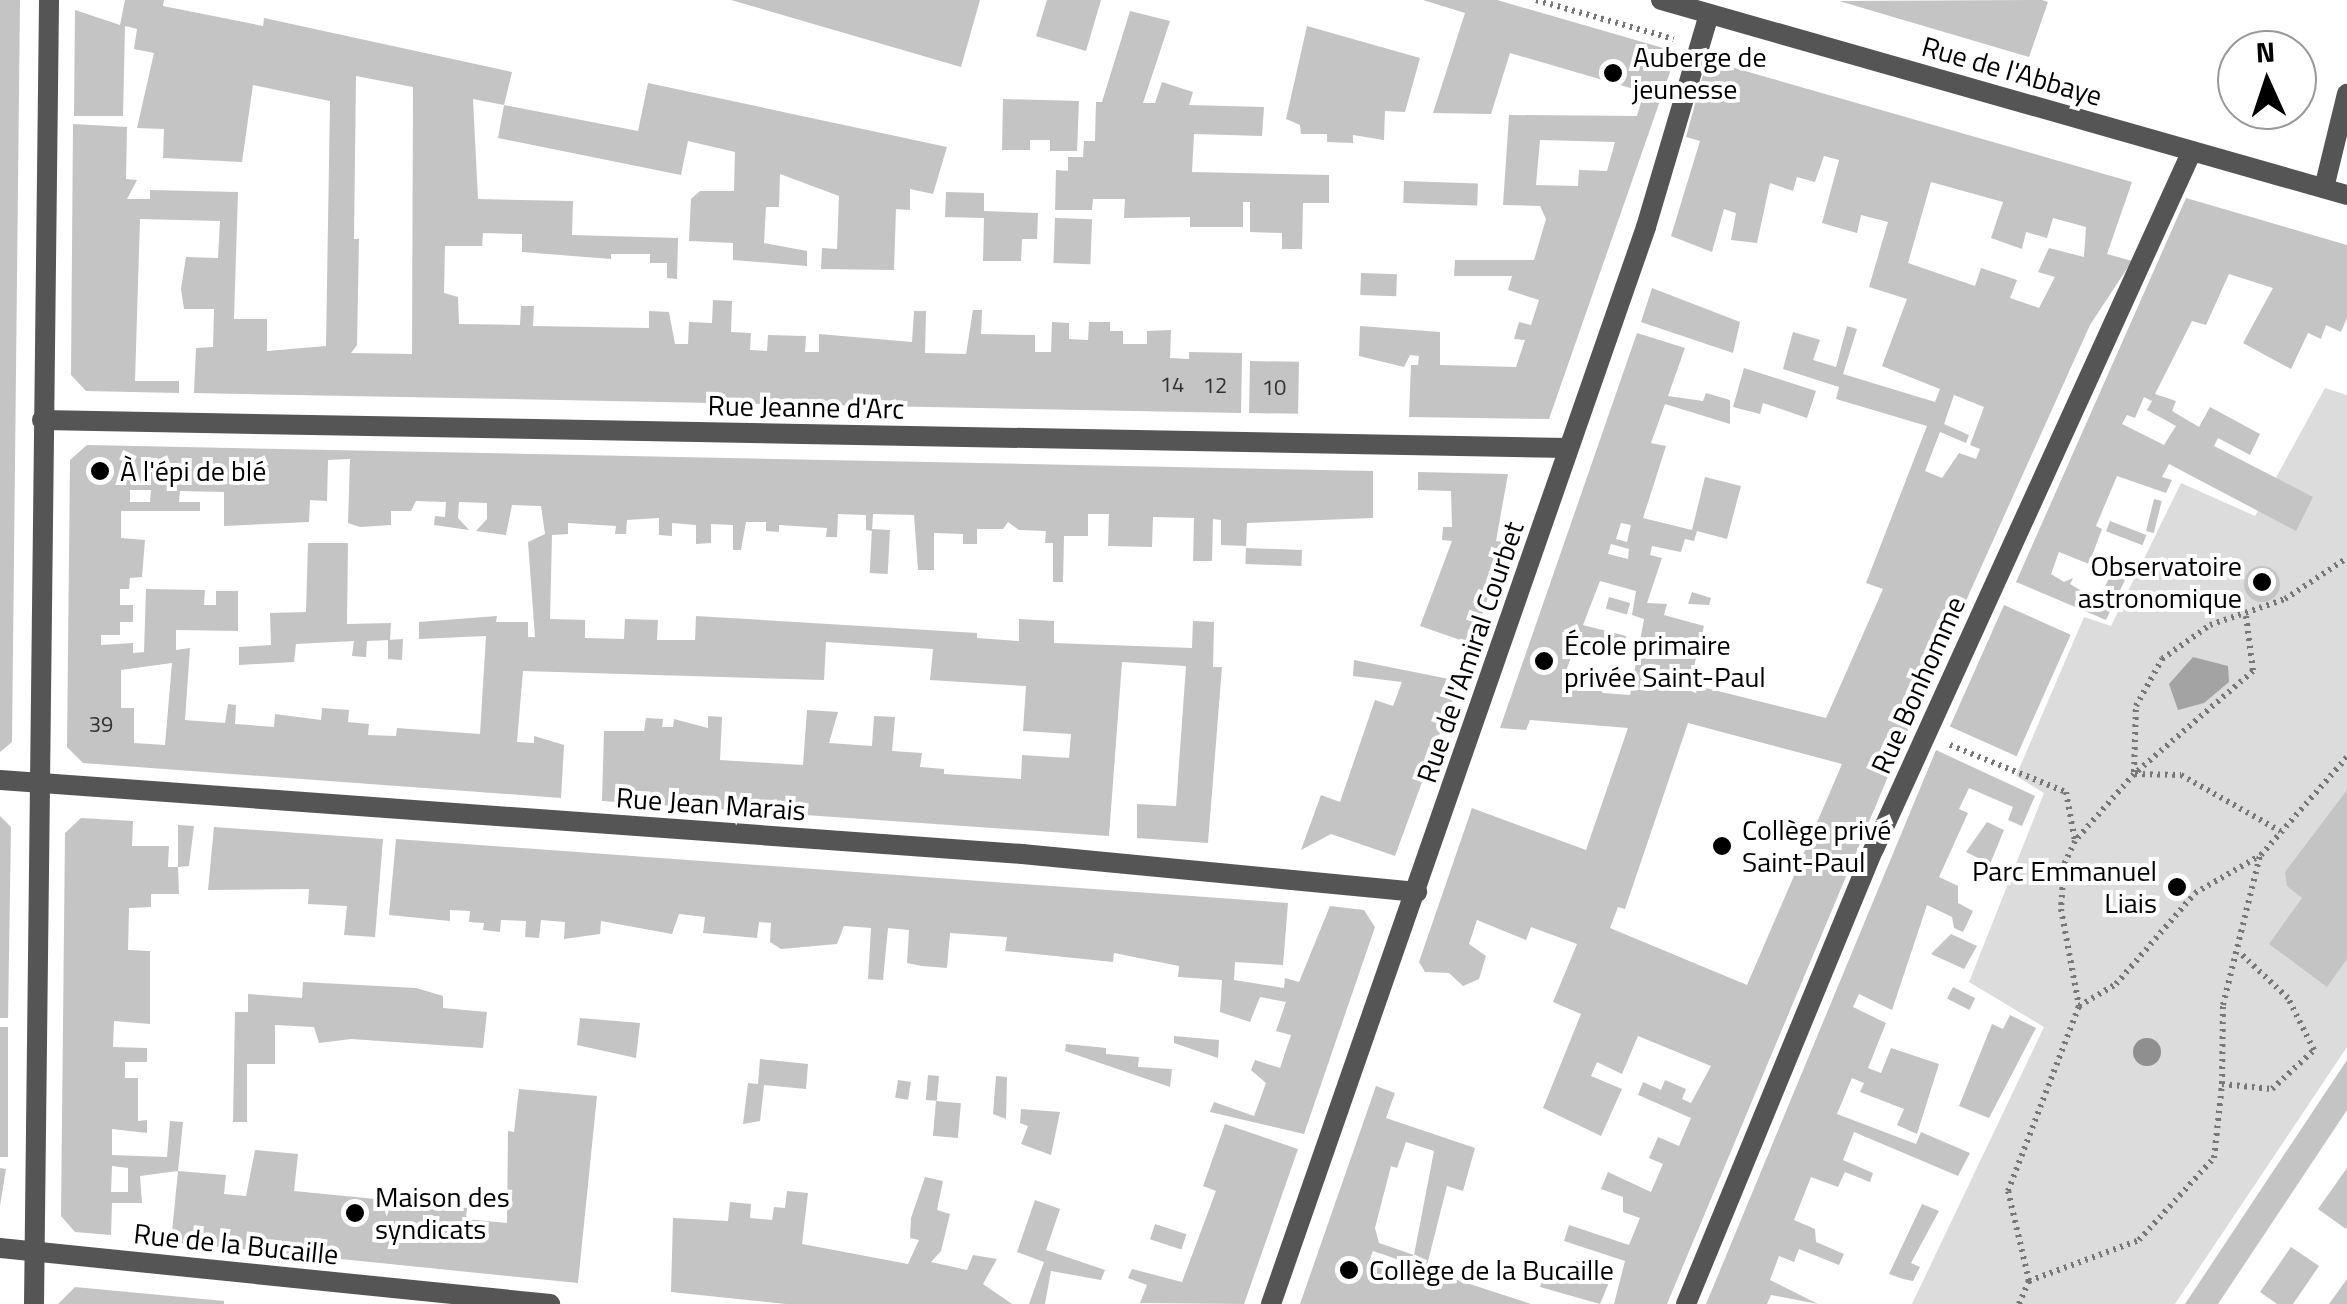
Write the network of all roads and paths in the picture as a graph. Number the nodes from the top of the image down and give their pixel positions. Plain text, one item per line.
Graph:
1 (50, 0) edge
2 (1536, 0) edge
3 (1661, 0) edge
4 (1709, 14) junction
5 (1699, 47) junction
6 (2347, 94) edge
7 (2192, 151) junction
8 (2324, 188) junction
9 (2347, 195) edge
10 (42, 420) junction
11 (1568, 448) junction
12 (2347, 558) edge
13 (2246, 616) junction
14 (1926, 735) junction
15 (2347, 757) edge
16 (2134, 774) junction
17 (0, 780) edge
18 (39, 782) junction
19 (2280, 831) junction
20 (2075, 841) junction
21 (2261, 854) junction
22 (1417, 892) junction
23 (2239, 952) junction
24 (2079, 1006) junction
25 (2222, 1084) junction
26 (0, 1248) edge
27 (35, 1251) junction
28 (2028, 1280) junction
29 (412, 1297) edge
30 (34, 1304) edge
31 (550, 1304) edge
32 (1271, 1304) edge
33 (1686, 1304) edge
34 (2019, 1304) edge

1 - 10 street
2 - 5 path
3 - 4 street, Rue de l'Abbaye
4 - 5 street, Rue de l'Amiral Courbet
4 - 7 street, Rue de l'Abbaye
5 - 11 street, Rue de l'Amiral Courbet
6 - 8 street
7 - 8 street, Rue de l'Abbaye
7 - 14 street, Rue Bonhomme
8 - 9 street, Rue de l'Abbaye
10 - 11 street, Rue Jeanne d'Arc
10 - 18 street
11 - 22 street, Rue de l'Amiral Courbet
12 - 13 path
13 - 16 path
13 - 16 path
14 - 20 path
14 - 33 street, Rue Bonhomme
15 - 19 path
16 - 19 path
16 - 20 path
17 - 18 street, Rue Jean Marais
18 - 22 street, Rue Jean Marais
18 - 27 street
19 - 21 path
20 - 24 path
21 - 23 path
21 - 24 path
22 - 32 street, Rue de l'Amiral Courbet
23 - 25 path
23 - 25 path
24 - 28 path
25 - 28 path
26 - 27 street, Rue de la Bucaille
27 - 29 street, Rue de la Bucaille
27 - 30 street
28 - 34 path
29 - 31 street, Rue de la Bucaille

